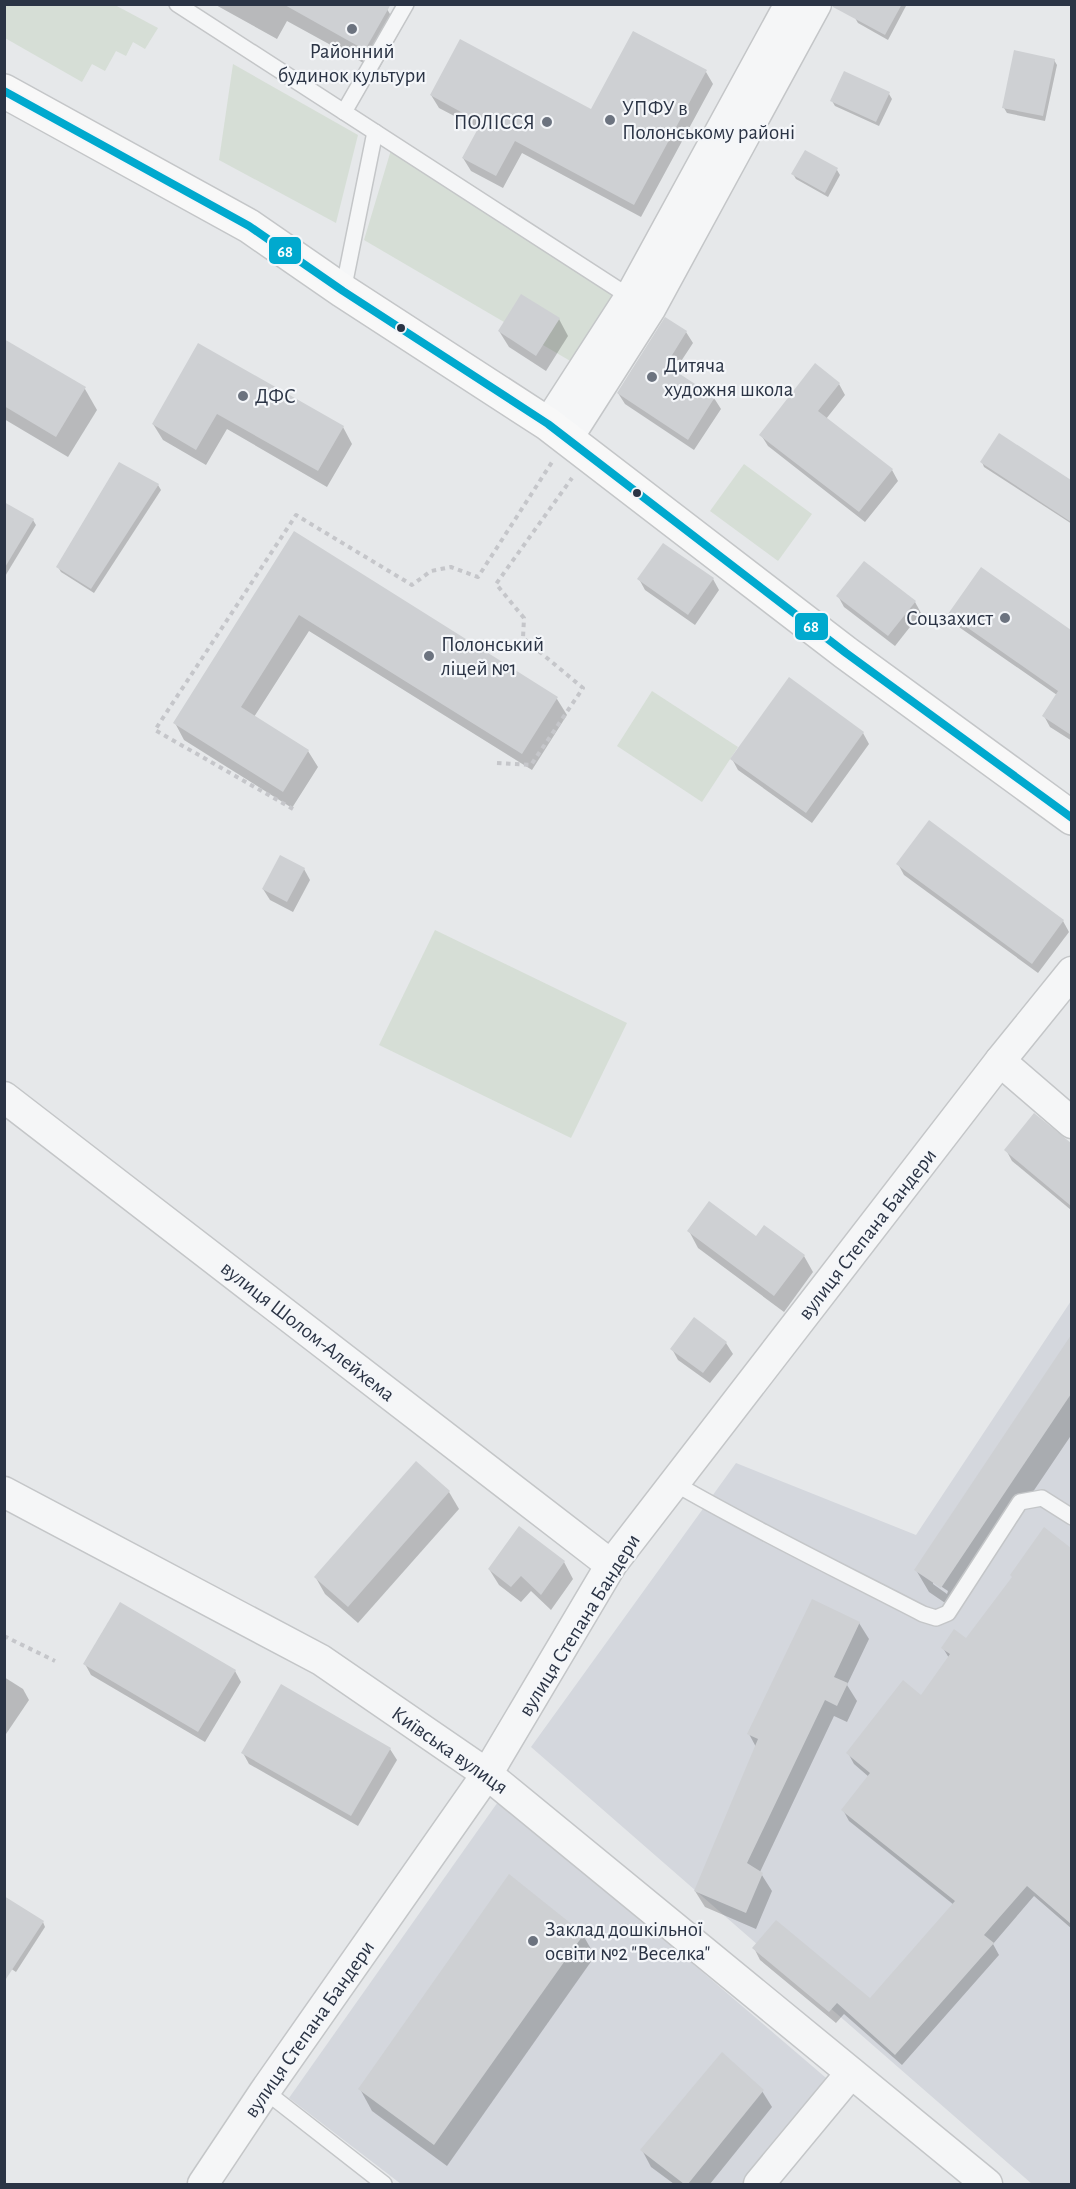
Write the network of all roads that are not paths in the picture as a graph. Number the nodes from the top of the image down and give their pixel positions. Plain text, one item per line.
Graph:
1 (177, 4) edge
2 (406, 4) edge
3 (790, 4) edge
4 (816, 4) edge
5 (4, 91) edge
6 (344, 112) junction
7 (375, 132) junction
8 (344, 291) junction
9 (630, 297) junction
10 (568, 440) junction
11 (1071, 818) edge
12 (1071, 972) edge
13 (1000, 1061) junction
14 (4, 1097) edge
15 (1071, 1123) edge
16 (674, 1483) junction
17 (4, 1492) edge
18 (1071, 1517) edge
19 (611, 1564) junction
20 (487, 1774) junction
21 (851, 2073) junction
22 (265, 2091) junction
23 (203, 2184) edge
24 (384, 2184) edge
25 (759, 2184) edge
26 (987, 2184) edge

1 - 6 lane
2 - 6 lane
3 - 9 street
4 - 10 street
5 - 8 main road
6 - 7 lane
7 - 8 lane
7 - 9 lane
8 - 10 main road
9 - 10 street
10 - 11 main road
12 - 13 street, вулиця Степана Бандери
13 - 15 street
13 - 16 street, вулиця Степана Бандери
14 - 19 street, вулиця Шолом-Алейхема
16 - 18 lane
16 - 19 street, вулиця Степана Бандери
17 - 20 street, Київська вулиця
19 - 20 street, вулиця Степана Бандери
20 - 21 street, Київська вулиця
20 - 22 street, вулиця Степана Бандери
21 - 25 street
21 - 26 street, Київська вулиця
22 - 23 street, вулиця Степана Бандери
22 - 24 lane

